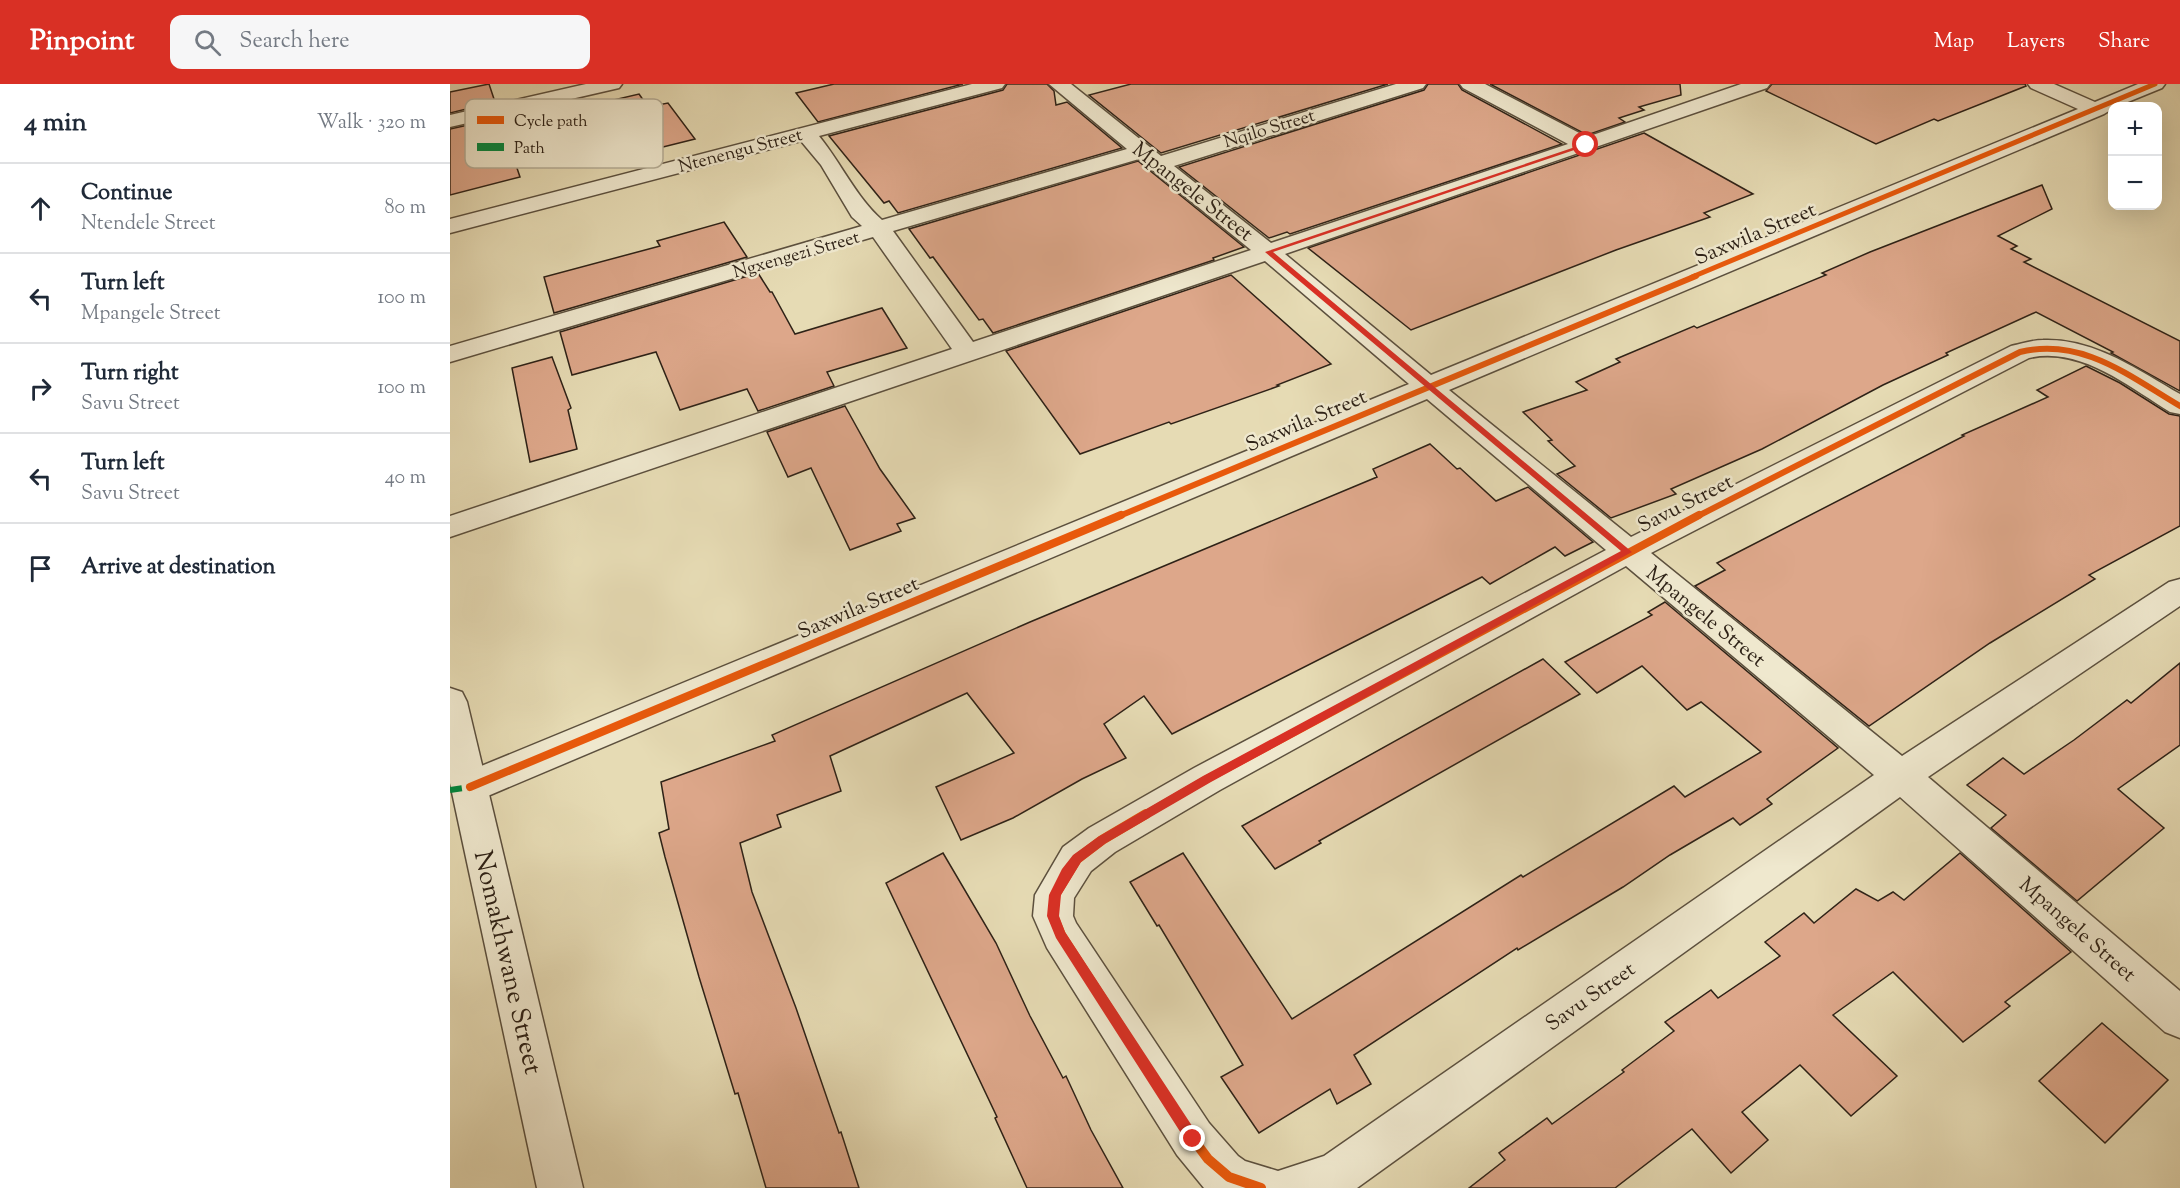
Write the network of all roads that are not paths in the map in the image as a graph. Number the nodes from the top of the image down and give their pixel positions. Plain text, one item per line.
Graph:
1 (612, 84) edge
2 (995, 84) edge
3 (1416, 84) edge
4 (1470, 84) edge
5 (2038, 84) edge
6 (2155, 84) edge
7 (1063, 85) edge
8 (1752, 85) edge
9 (546, 99) edge
10 (2097, 110) junction
11 (465, 118) edge
12 (450, 121) edge
13 (806, 134) junction
14 (1586, 145) junction
15 (1149, 157) junction
16 (450, 226) edge
17 (880, 230) junction
18 (1268, 252) junction
19 (968, 352) junction
20 (450, 354) edge
21 (1430, 388) junction
22 (2180, 406) edge
23 (450, 527) edge
24 (1628, 552) junction
25 (2180, 590) edge
26 (450, 702) edge
27 (1901, 776) junction
28 (470, 788) junction
29 (2180, 1018) edge
30 (560, 1188) edge
31 (1262, 1188) edge
32 (1294, 1188) edge

1 - 9 street
2 - 13 street, Ntenengu Street
3 - 15 street, Nqilo Street
4 - 14 street
5 - 10 street
6 - 10 street, Saxwila Street
7 - 15 street, Mpangele Street
8 - 14 street
10 - 21 street, Saxwila Street
11 - 12 street
13 - 16 street, Ntenengu Street
13 - 17 street
14 - 18 street
15 - 17 street, Ngxengezi Street
15 - 18 street, Mpangele Street
17 - 19 street
17 - 20 street, Ngxengezi Street
18 - 19 street
18 - 21 street, Mpangele Street
19 - 23 street
21 - 24 street, Mpangele Street
21 - 28 street, Saxwila Street
22 - 24 street, Savu Street
24 - 27 street, Mpangele Street
24 - 31 street, Savu Street
25 - 27 street, Savu Street
26 - 28 street, Nomakhwane Street
27 - 29 street, Mpangele Street
27 - 32 street, Savu Street
28 - 30 street, Nomakhwane Street

